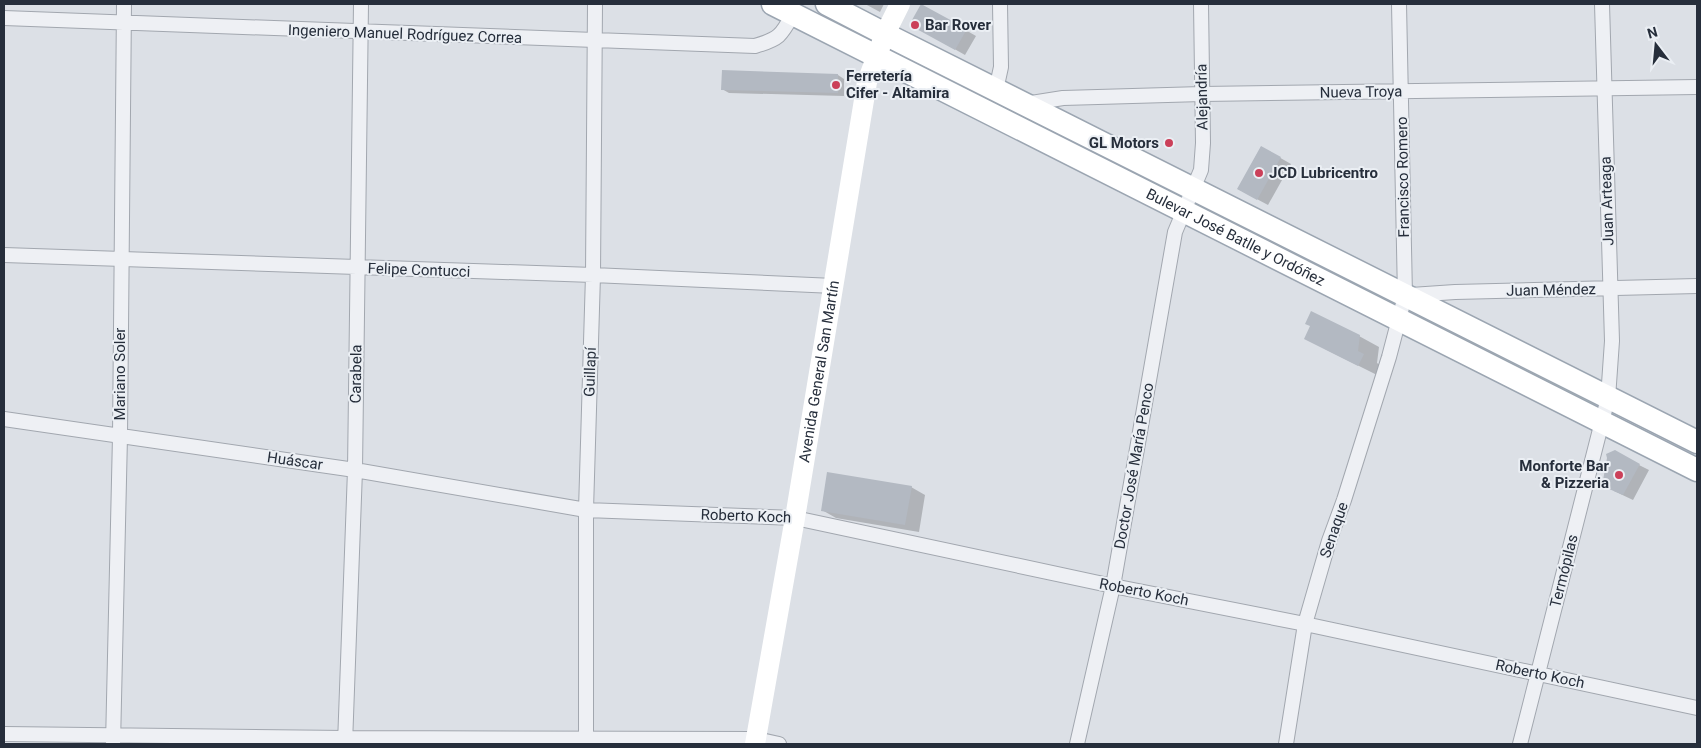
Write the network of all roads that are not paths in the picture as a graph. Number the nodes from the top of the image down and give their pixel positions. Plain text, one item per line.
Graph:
1 (124, 4) edge
2 (360, 4) edge
3 (595, 4) edge
4 (827, 4) edge
5 (900, 4) edge
6 (1000, 4) edge
7 (1201, 4) edge
8 (1399, 4) edge
9 (1602, 4) edge
10 (783, 9) edge
11 (4, 18) edge
12 (124, 23) junction
13 (360, 33) junction
14 (885, 34) junction
15 (594, 40) junction
16 (876, 57) junction
17 (1697, 87) edge
18 (1604, 89) junction
19 (996, 90) junction
20 (1401, 92) junction
21 (1202, 94) junction
22 (1024, 104) junction
23 (1193, 189) junction
24 (1184, 211) junction
25 (4, 255) edge
26 (121, 260) junction
27 (358, 268) junction
28 (593, 275) junction
29 (834, 286) junction
30 (1697, 286) edge
31 (1610, 289) junction
32 (1405, 296) junction
33 (1400, 320) junction
34 (1608, 398) junction
35 (4, 419) edge
36 (1603, 422) junction
37 (120, 436) junction
38 (1697, 442) edge
39 (355, 470) junction
40 (1697, 470) edge
41 (586, 510) junction
42 (795, 518) junction
43 (1113, 586) junction
44 (1305, 624) junction
45 (1538, 674) junction
46 (1697, 708) edge
47 (4, 734) edge
48 (586, 739) junction
49 (113, 740) edge
50 (345, 741) edge
51 (756, 742) edge
52 (779, 744) edge
53 (1077, 744) edge
54 (1286, 744) edge
55 (1520, 744) edge

1 - 12 street, Mariano Soler
2 - 13 street, Carabela
3 - 15 street, Guillapí
4 - 14 main road, Bulevar José Batlle y Ordóñez
5 - 14 main road, Avenida General San Martín
6 - 19 street
7 - 21 street, Alejandría
8 - 20 street, Francisco Romero
9 - 18 street, Juan Arteaga
10 - 15 street, Ingeniero Manuel Rodríguez Correa
10 - 16 main road, Bulevar José Batlle y Ordóñez
11 - 12 street, Ingeniero Manuel Rodríguez Correa
12 - 13 street, Ingeniero Manuel Rodríguez Correa
12 - 26 street, Mariano Soler
13 - 15 street, Ingeniero Manuel Rodríguez Correa
13 - 27 street, Carabela
14 - 16 main road, Avenida General San Martín
14 - 19 main road, Bulevar José Batlle y Ordóñez
15 - 28 street, Guillapí
16 - 24 main road, Bulevar José Batlle y Ordóñez
16 - 29 main road, Avenida General San Martín
17 - 18 street, Nueva Troya
18 - 20 street, Nueva Troya
18 - 31 street, Juan Arteaga
19 - 22 main road, Bulevar José Batlle y Ordóñez
20 - 21 street, Nueva Troya
20 - 32 street, Francisco Romero
21 - 22 street, Nueva Troya
21 - 23 street, Alejandría
22 - 23 main road, Bulevar José Batlle y Ordóñez
23 - 24 street, Doctor José María Penco
23 - 32 main road, Bulevar José Batlle y Ordóñez
24 - 33 main road, Bulevar José Batlle y Ordóñez
24 - 43 street, Doctor José María Penco
25 - 26 street, Felipe Contucci
26 - 27 street, Felipe Contucci
26 - 37 street, Mariano Soler
27 - 28 street, Felipe Contucci
27 - 39 street, Carabela
28 - 29 street, Felipe Contucci
28 - 41 street, Guillapí
29 - 42 main road, Avenida General San Martín
30 - 31 street, Juan Méndez
31 - 32 street, Juan Méndez
31 - 34 street, Juan Arteaga
32 - 33 street, Francisco Romero
32 - 34 main road, Bulevar José Batlle y Ordóñez
33 - 36 main road, Bulevar José Batlle y Ordóñez
33 - 44 street, Senaque
34 - 36 street, Termópilas
34 - 38 main road, Bulevar José Batlle y Ordóñez
35 - 37 street, Huáscar
36 - 40 main road, Bulevar José Batlle y Ordóñez
36 - 45 street, Termópilas
37 - 39 street, Huáscar
37 - 49 street, Mariano Soler
39 - 41 street, Huáscar
39 - 50 street, Carabela
41 - 42 street, Roberto Koch
41 - 48 street, Guillapí
42 - 43 street, Roberto Koch
42 - 51 main road, Avenida General San Martín
43 - 44 street, Roberto Koch
43 - 53 street, Doctor José María Penco
44 - 45 street, Roberto Koch
44 - 54 street, Senaque
45 - 46 street, Roberto Koch
45 - 55 street, Termópilas
47 - 49 street
48 - 50 street
48 - 51 street
49 - 50 street
51 - 52 street

